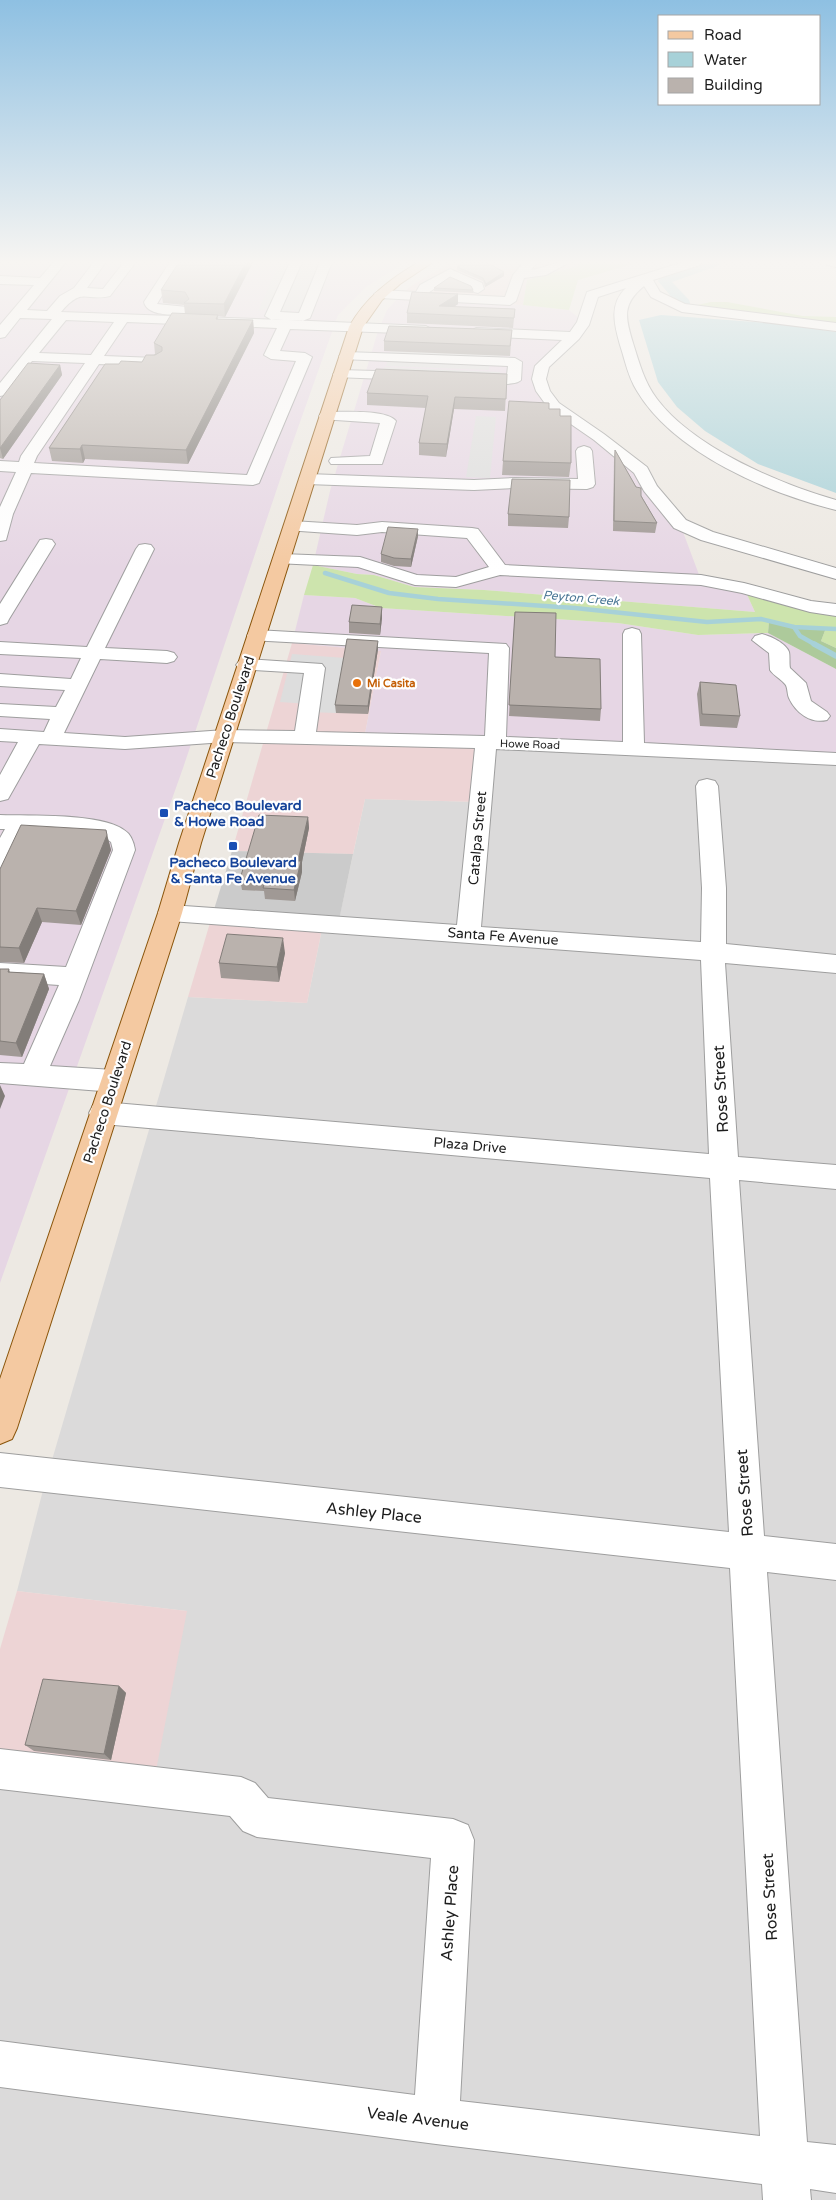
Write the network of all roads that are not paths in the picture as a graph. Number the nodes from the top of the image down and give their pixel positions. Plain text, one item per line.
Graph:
1 (22, 365) edge
2 (91, 365) edge
3 (301, 365) edge
4 (343, 365) edge
5 (515, 365) edge
6 (543, 365) edge
7 (633, 365) edge
8 (340, 374) junction
9 (428, 377) edge
10 (454, 378) edge
11 (0, 392) edge
12 (326, 416) junction
13 (584, 451) dead end
14 (313, 460) junction
15 (0, 466) edge
16 (25, 468) junction
17 (307, 478) junction
18 (489, 484) junction
19 (592, 499) dead end
20 (836, 505) edge
21 (292, 526) junction
22 (357, 530) junction
23 (0, 536) edge
24 (46, 544) dead end
25 (145, 549) dead end
26 (282, 559) junction
27 (360, 562) junction
28 (500, 570) junction
29 (836, 574) edge
30 (836, 610) edge
31 (0, 619) edge
32 (632, 634) dead end
33 (256, 636) junction
34 (762, 640) dead end
35 (3, 653) edge
36 (94, 653) junction
37 (167, 657) dead end
38 (246, 666) junction
39 (0, 680) edge
40 (78, 685) junction
41 (0, 710) edge
42 (64, 714) junction
43 (819, 733) edge
44 (0, 735) edge
45 (225, 736) junction
46 (42, 737) junction
47 (305, 737) junction
48 (490, 742) junction
49 (634, 748) junction
50 (836, 759) edge
51 (707, 786) dead end
52 (0, 794) edge
53 (9, 822) edge
54 (0, 862) edge
55 (170, 913) junction
56 (468, 934) junction
57 (713, 952) junction
58 (836, 964) edge
59 (0, 972) edge
60 (75, 977) junction
61 (0, 1073) edge
62 (33, 1075) junction
63 (114, 1081) junction
64 (103, 1113) junction
65 (724, 1167) junction
66 (836, 1177) edge
67 (0, 1428) edge
68 (0, 1470) edge
69 (748, 1554) junction
70 (836, 1562) edge
71 (0, 1769) edge
72 (0, 2064) edge
73 (436, 2121) junction
74 (836, 2169) edge
75 (786, 2181) edge

1 - 11 street
2 - 16 street
3 - 16 street
4 - 8 main road, Pacheco Boulevard
5 - 10 street
6 - 29 street
7 - 20 street
8 - 9 street
8 - 12 main road, Pacheco Boulevard
12 - 14 main road, Pacheco Boulevard
12 - 14 street
13 - 18 street
14 - 17 main road, Pacheco Boulevard
15 - 16 street
16 - 23 street
17 - 18 street
17 - 21 main road, Pacheco Boulevard
18 - 19 street
21 - 22 street
21 - 26 main road, Pacheco Boulevard
22 - 27 street
22 - 28 street
24 - 31 street
25 - 36 street
26 - 27 street
26 - 33 main road, Pacheco Boulevard
27 - 28 street
28 - 30 street
32 - 49 street
33 - 38 main road, Pacheco Boulevard
33 - 48 street, Catalpa Street
34 - 43 street
35 - 36 street
36 - 37 street
36 - 40 street
38 - 45 main road, Pacheco Boulevard
38 - 47 street
39 - 40 street
40 - 42 street
41 - 42 street
42 - 46 street
43 - 49 street, Howe Road
43 - 50 street, Howe Road
44 - 46 street, Howe Road
45 - 46 street, Howe Road
45 - 47 street, Howe Road
45 - 55 main road, Pacheco Boulevard
46 - 52 street
47 - 48 street, Howe Road
48 - 49 street, Howe Road
48 - 56 street, Catalpa Street
51 - 57 street, Rose Street
53 - 54 street
53 - 60 street
55 - 56 street, Santa Fe Avenue
55 - 63 main road, Pacheco Boulevard
56 - 57 street, Santa Fe Avenue
57 - 58 street, Santa Fe Avenue
57 - 65 street, Rose Street
59 - 60 street
60 - 62 street
61 - 62 street
62 - 63 street
63 - 64 main road, Pacheco Boulevard
64 - 65 street, Plaza Drive
64 - 67 main road, Pacheco Boulevard
65 - 66 street, Plaza Drive
65 - 69 street, Rose Street
68 - 69 street, Ashley Place
69 - 70 street, Ashley Place
69 - 75 street, Rose Street
71 - 73 street, Ashley Place
72 - 73 street, Veale Avenue
73 - 75 street, Veale Avenue
74 - 75 street, Veale Avenue

